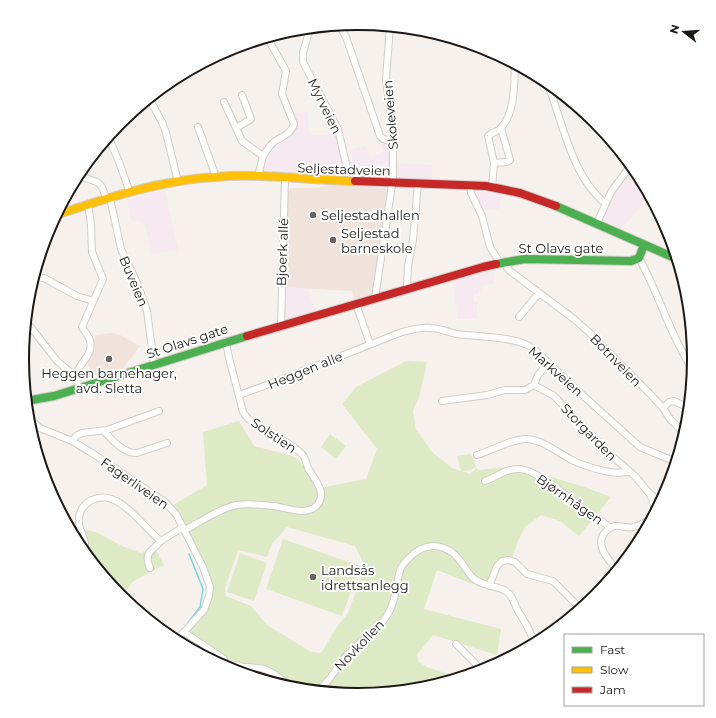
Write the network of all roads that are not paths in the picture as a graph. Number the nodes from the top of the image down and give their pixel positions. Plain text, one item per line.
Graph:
1 (342, 31) edge
2 (390, 32) edge
3 (308, 34) edge
4 (270, 42) edge
5 (515, 70) edge
6 (551, 92) edge
7 (242, 95) dead end
8 (224, 102) dead end
9 (152, 103) edge
10 (198, 127) dead end
11 (236, 128) junction
12 (501, 128) junction
13 (393, 141) junction
14 (111, 142) edge
15 (263, 156) junction
16 (494, 162) junction
17 (627, 170) edge
18 (83, 177) edge
19 (216, 177) junction
20 (258, 177) junction
21 (285, 178) junction
22 (357, 181) junction
23 (178, 182) junction
24 (392, 182) junction
25 (418, 183) junction
26 (470, 185) junction
27 (492, 187) junction
28 (130, 193) junction
29 (108, 198) junction
30 (605, 203) junction
31 (88, 204) junction
32 (63, 213) edge
33 (597, 224) junction
34 (644, 245) junction
35 (671, 256) edge
36 (639, 258) junction
37 (503, 262) junction
38 (39, 278) edge
39 (407, 288) junction
40 (539, 293) junction
41 (375, 298) junction
42 (93, 301) junction
43 (356, 304) junction
44 (520, 317) dead end
45 (281, 326) junction
46 (31, 328) edge
47 (226, 341) junction
48 (370, 344) junction
49 (687, 360) edge
50 (548, 363) junction
51 (154, 364) junction
52 (75, 376) junction
53 (534, 385) junction
54 (80, 388) junction
55 (239, 395) junction
56 (32, 400) edge
57 (442, 401) dead end
58 (684, 405) edge
59 (662, 408) junction
60 (159, 411) dead end
61 (35, 424) edge
62 (680, 429) edge
63 (104, 431) junction
64 (72, 441) junction
65 (167, 443) dead end
66 (477, 455) dead end
67 (671, 460) edge
68 (628, 471) junction
69 (485, 481) dead end
70 (648, 493) junction
71 (656, 498) edge
72 (653, 505) edge
73 (644, 523) edge
74 (610, 528) junction
75 (184, 529) junction
76 (162, 541) junction
77 (85, 543) edge
78 (614, 565) edge
79 (150, 568) dead end
80 (489, 586) junction
81 (577, 605) edge
82 (184, 632) junction
83 (180, 636) edge
84 (533, 638) edge
85 (456, 644) dead end
86 (224, 659) dead end
87 (477, 666) edge
88 (244, 668) edge
89 (280, 679) edge
90 (322, 686) edge

1 - 13 street
2 - 13 street, Skoleveien
3 - 22 street, Myrveien
4 - 15 street
5 - 12 street
6 - 30 street
7 - 11 street
8 - 11 street
9 - 23 street
10 - 19 street
11 - 15 street
12 - 16 street
12 - 16 street
13 - 24 street, Skoleveien
14 - 28 street
15 - 20 street
16 - 27 street
17 - 30 street
18 - 29 street, Buveien
19 - 20 street, Seljestadveien
19 - 23 street, Seljestadveien
20 - 21 street, Seljestadveien
21 - 22 street, Seljestadveien
21 - 45 street, Bjoerk allé
22 - 24 street, Seljestadveien
23 - 28 street, Seljestadveien
24 - 25 street, Seljestadveien
24 - 41 street, Skoleveien
25 - 26 street, Seljestadveien
25 - 39 street
26 - 27 street, Seljestadveien
26 - 37 street, Botnveien
27 - 33 street, Seljestadveien
28 - 29 street, Seljestadveien
29 - 31 street, Seljestadveien
29 - 51 street, Buveien
30 - 33 street
31 - 32 street, Seljestadveien
31 - 42 street
33 - 34 street, Seljestadveien
34 - 35 street, Seljestadveien
34 - 36 street
36 - 37 street, St Olavs gate
36 - 49 street
37 - 39 street, St Olavs gate
37 - 40 street, Botnveien
38 - 42 street
39 - 41 street, St Olavs gate
40 - 44 street
40 - 59 street, Botnveien
41 - 43 street, St Olavs gate
42 - 52 street
43 - 45 street, St Olavs gate
43 - 48 street
45 - 47 street, St Olavs gate
46 - 52 street
47 - 51 street, St Olavs gate
47 - 55 street, Solstien
48 - 50 street, Markveien
48 - 55 street, Heggen alle
50 - 53 street
50 - 67 street, Markveien
51 - 54 street, St Olavs gate
52 - 54 street
53 - 57 street
53 - 68 street, Storgarden
54 - 56 street, St Olavs gate
55 - 75 street, Solstien
58 - 59 street
59 - 62 street, Botnveien
60 - 63 street
61 - 64 street, Fagerliveien
63 - 64 street
63 - 65 street
64 - 75 street, Fagerliveien
66 - 68 street
68 - 70 street, Storgarden
69 - 74 street, Bjørnhågen
70 - 71 street, Storgarden
70 - 72 street, Bjørnhågen
73 - 74 street, Bjørnhågen
74 - 78 street, Bjørnhågen
75 - 76 street
75 - 82 street, Fagerliveien
76 - 77 street
76 - 79 street
80 - 81 street
80 - 84 street, Novkollen
80 - 90 street, Novkollen
82 - 83 street, Fagerliveien
82 - 86 street
85 - 87 street
88 - 89 street

